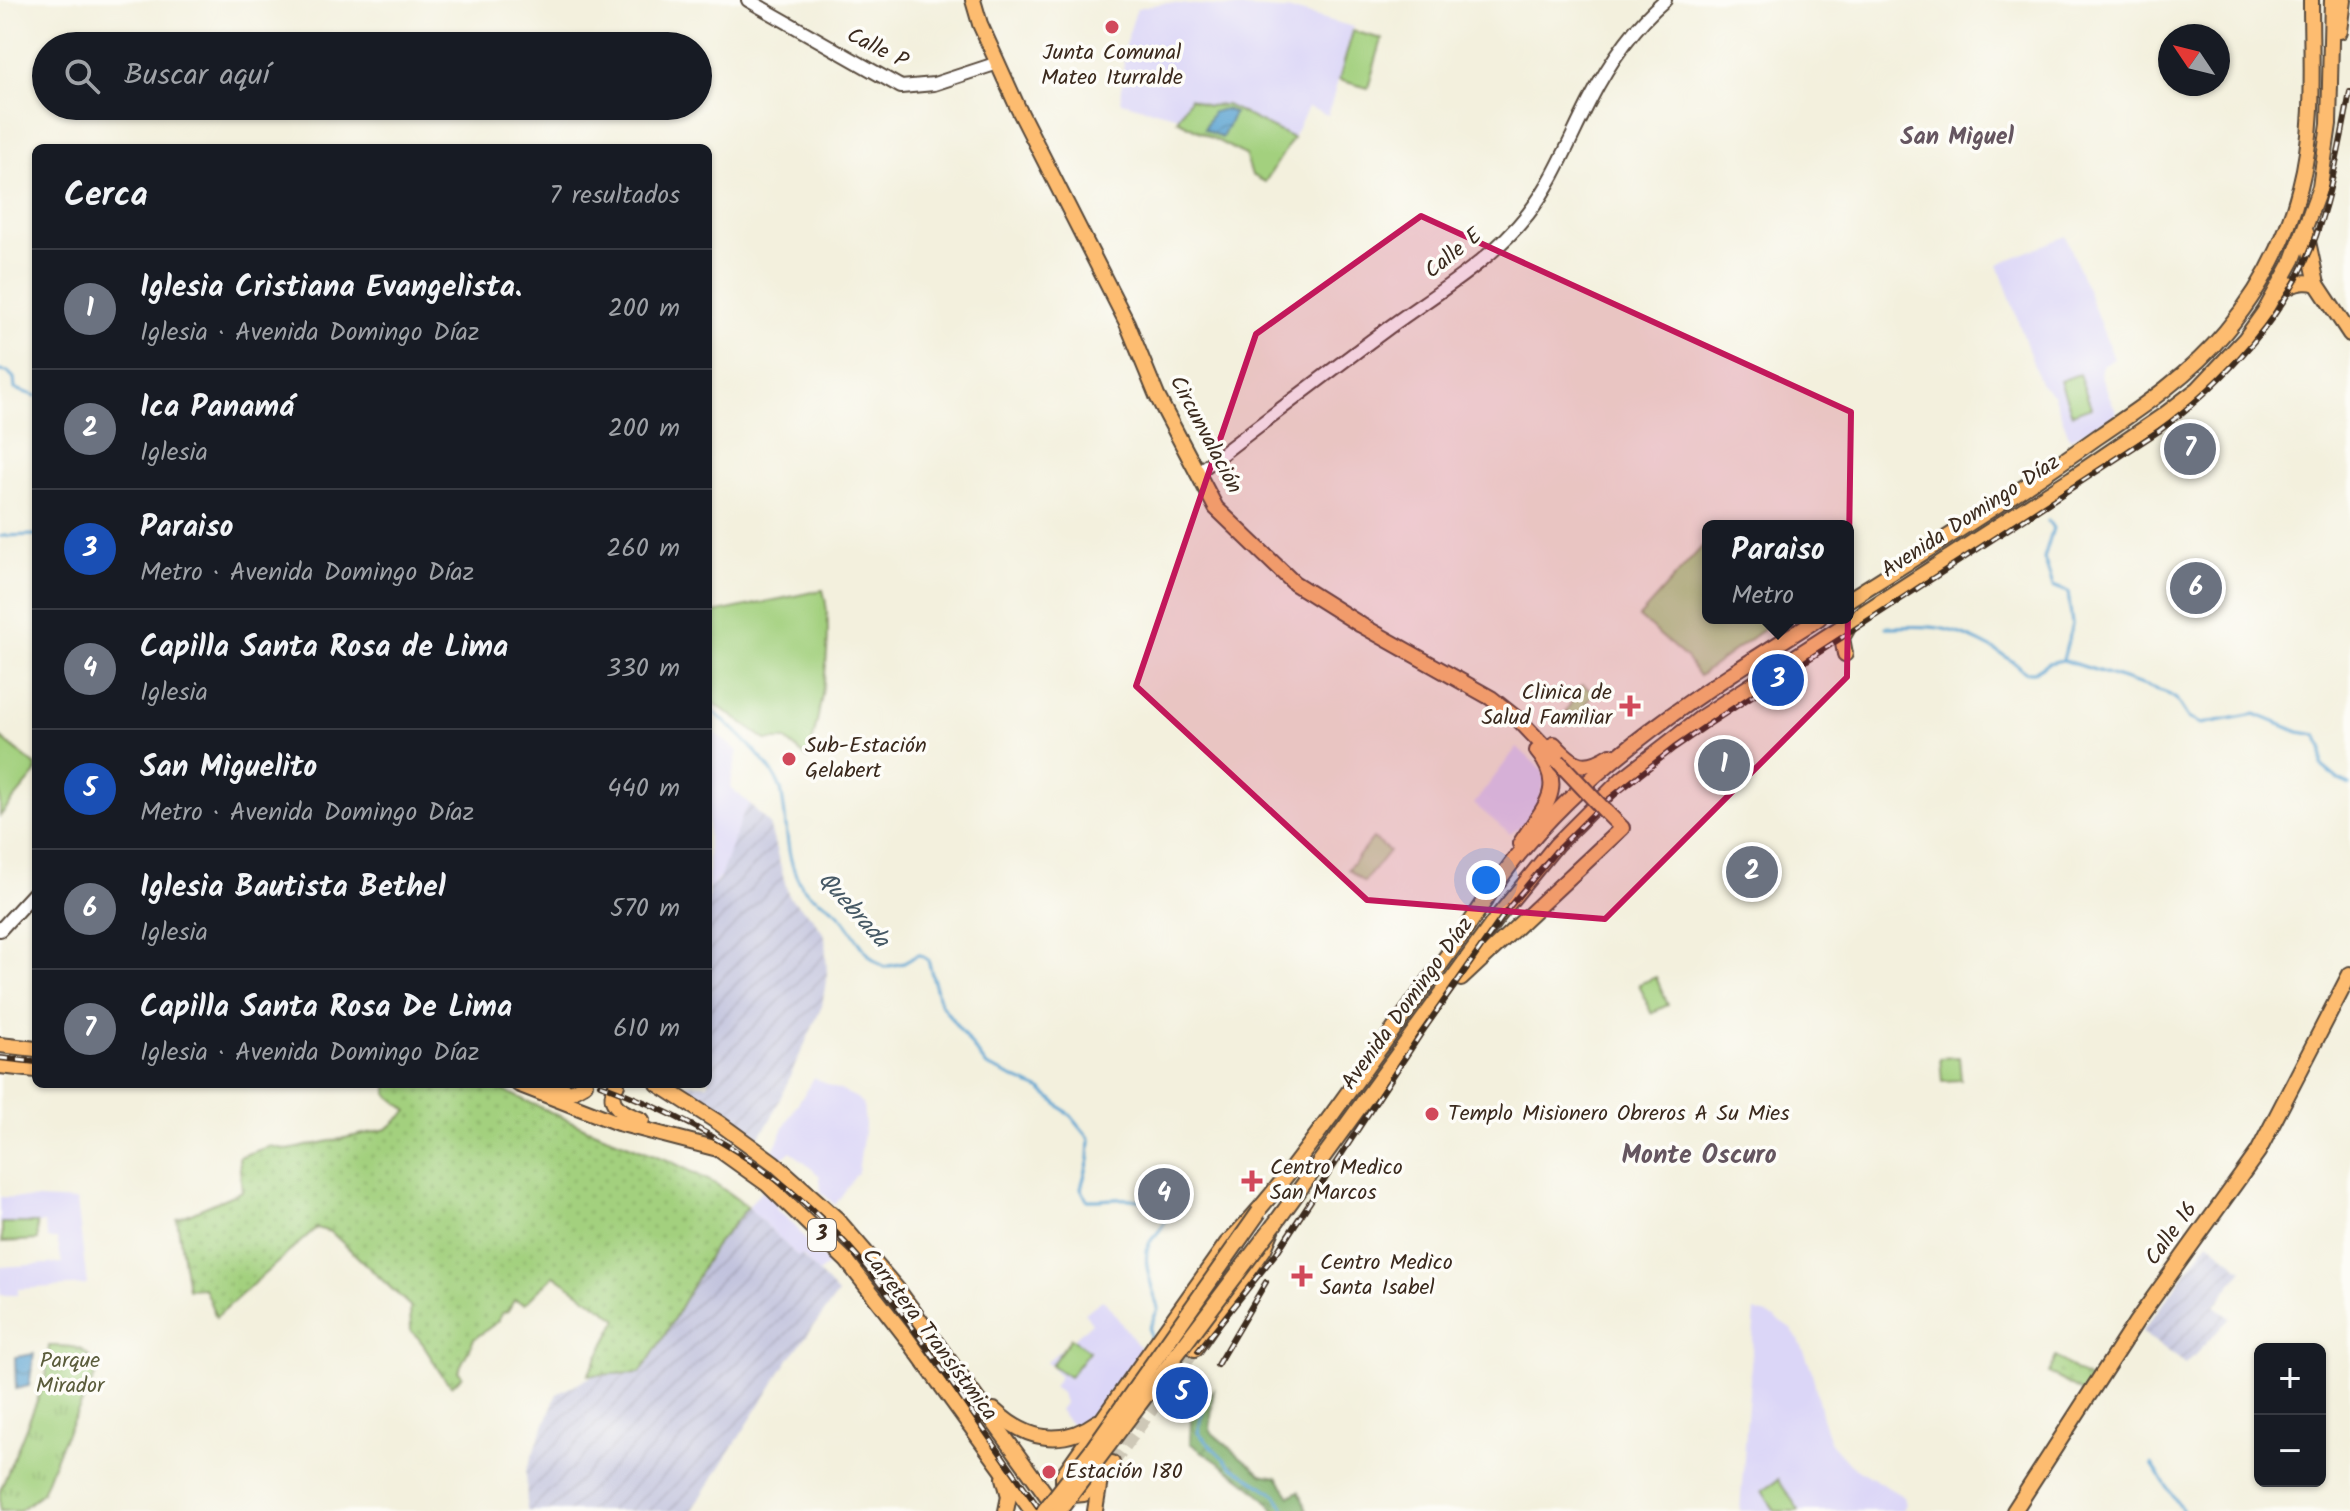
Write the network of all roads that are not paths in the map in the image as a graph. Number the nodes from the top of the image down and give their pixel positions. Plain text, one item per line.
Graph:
1 (748, 0) edge
2 (973, 0) edge
3 (1665, 0) edge
4 (2310, 0) edge
5 (2332, 0) edge
6 (2344, 0) edge
7 (998, 63) junction
8 (2332, 87) junction
9 (2306, 228) junction
10 (2317, 284) junction
11 (2276, 294) junction
12 (2350, 334) edge
13 (1197, 473) junction
14 (1854, 596) edge
15 (1857, 616) junction
16 (1854, 618) edge
17 (1854, 619) edge
18 (1810, 624) edge
19 (1845, 624) edge
20 (1848, 624) edge
21 (1845, 654) dead end
22 (1420, 657) junction
23 (1652, 730) junction
24 (1516, 858) junction
25 (32, 895) edge
26 (0, 930) edge
27 (2350, 974) edge
28 (1432, 1008) junction
29 (0, 1045) edge
30 (32, 1049) edge
31 (0, 1066) edge
32 (32, 1070) edge
33 (528, 1088) edge
34 (558, 1088) edge
35 (578, 1088) edge
36 (615, 1088) edge
37 (654, 1088) edge
38 (664, 1088) edge
39 (701, 1111) junction
40 (718, 1149) junction
41 (1259, 1212) junction
42 (1274, 1225) junction
43 (1195, 1349) tunnel mouth
44 (976, 1394) junction
45 (1114, 1405) junction
46 (1112, 1463) tunnel mouth
47 (999, 1467) junction
48 (1101, 1477) junction
49 (1006, 1511) edge
50 (1032, 1511) edge
51 (1044, 1511) edge
52 (1059, 1511) edge
53 (1095, 1511) edge
54 (2014, 1511) edge

1 - 7 street, Calle P
2 - 7 main road, Circunvalación
3 - 13 street, Calle E
4 - 14 main road, Avenida Domingo Díaz
5 - 8 main road, Avenida Domingo Díaz
6 - 8 main road
7 - 13 main road, Circunvalación
8 - 9 main road, Avenida Domingo Díaz
9 - 10 main road
9 - 11 main road, Avenida Domingo Díaz
10 - 11 main road
10 - 12 main road
11 - 15 main road, Avenida Domingo Díaz
13 - 22 main road, Circunvalación
15 - 16 main road, Avenida Domingo Díaz
15 - 17 main road
18 - 23 main road, Avenida Domingo Díaz
19 - 28 main road, Avenida Domingo Díaz
20 - 21 main road
22 - 23 main road
22 - 24 main road
22 - 28 main road, Circunvalación, bridge
23 - 24 main road, Avenida Domingo Díaz
24 - 41 main road, Avenida Domingo Díaz
25 - 26 street
27 - 54 main road, Calle 16
28 - 42 main road, Avenida Domingo Díaz
29 - 30 main road
31 - 32 main road
33 - 40 main road, Carretera Transístmica / 3
34 - 35 main road
36 - 40 main road
37 - 39 main road
38 - 39 main road, Carretera Transístmica / 3
39 - 44 main road, Carretera Transístmica / 3
40 - 47 main road, Carretera Transístmica / 3
41 - 45 main road
41 - 51 main road, Avenida Domingo Díaz, bridge
42 - 43 main road
42 - 52 main road, Avenida Domingo Díaz, bridge
44 - 45 main road
44 - 52 main road, Carretera Transístmica / 3
45 - 48 main road
46 - 48 main road
47 - 49 main road
47 - 50 main road, Carretera Transístmica / 3
48 - 53 main road

